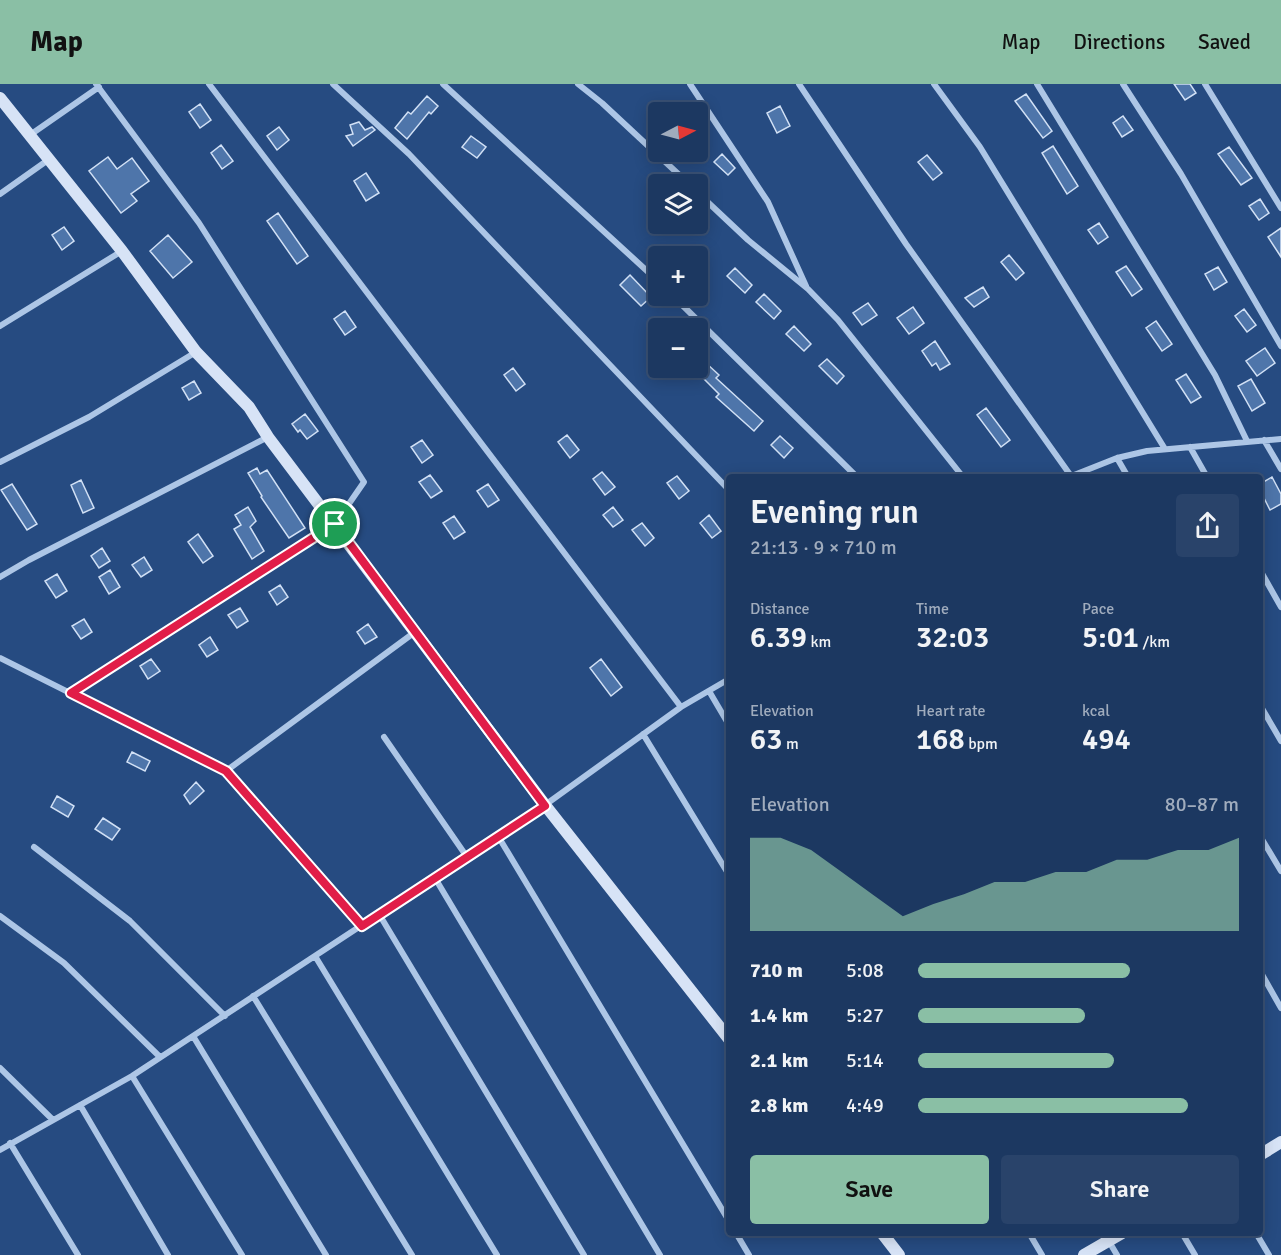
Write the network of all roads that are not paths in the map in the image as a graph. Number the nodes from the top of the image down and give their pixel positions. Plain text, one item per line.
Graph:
1 (209, 84) edge
2 (333, 84) edge
3 (443, 84) edge
4 (578, 84) edge
5 (690, 84) edge
6 (799, 84) edge
7 (934, 84) edge
8 (1037, 84) edge
9 (1123, 84) edge
10 (1205, 84) edge
11 (97, 86) edge
12 (0, 98) edge
13 (30, 136) junction
14 (49, 159) junction
15 (678, 174) edge
16 (0, 194) edge
17 (708, 202) edge
18 (1281, 208) edge
19 (122, 252) junction
20 (648, 272) edge
21 (808, 289) junction
22 (683, 306) edge
23 (0, 326) edge
24 (1281, 346) edge
25 (196, 352) junction
26 (268, 436) junction
27 (1281, 439) edge
28 (1264, 440) junction
29 (1247, 441) junction
30 (1190, 447) junction
31 (1165, 449) junction
32 (1117, 458) junction
33 (0, 462) edge
34 (1281, 469) edge
35 (854, 474) edge
36 (961, 474) edge
37 (1069, 474) edge
38 (1075, 474) edge
39 (1126, 474) edge
40 (1205, 474) edge
41 (726, 487) edge
42 (335, 524) junction
43 (1263, 575) edge
44 (0, 577) edge
45 (1281, 607) edge
46 (415, 632) junction
47 (0, 658) edge
48 (726, 681) edge
49 (709, 691) junction
50 (71, 693) junction
51 (681, 707) junction
52 (1263, 710) edge
53 (726, 720) edge
54 (643, 734) junction
55 (384, 737) dead end
56 (1281, 741) edge
57 (226, 771) junction
58 (545, 806) junction
59 (498, 836) junction
60 (1263, 841) edge
61 (34, 847) dead end
62 (467, 857) junction
63 (726, 870) edge
64 (1281, 871) edge
65 (435, 878) junction
66 (379, 914) junction
67 (0, 916) edge
68 (362, 926) junction
69 (315, 956) junction
70 (1263, 977) edge
71 (253, 996) junction
72 (1281, 1008) edge
73 (225, 1016) junction
74 (726, 1035) edge
75 (193, 1036) junction
76 (160, 1058) junction
77 (0, 1068) edge
78 (132, 1076) junction
79 (80, 1105) junction
80 (53, 1120) junction
81 (1281, 1142) edge
82 (10, 1143) junction
83 (0, 1150) edge
84 (1263, 1153) edge
85 (726, 1216) edge
86 (738, 1236) edge
87 (884, 1236) edge
88 (1031, 1236) edge
89 (1184, 1236) edge
90 (1258, 1236) edge
91 (1106, 1237) edge
92 (78, 1255) edge
93 (168, 1255) edge
94 (242, 1255) edge
95 (326, 1255) edge
96 (412, 1255) edge
97 (497, 1255) edge
98 (584, 1255) edge
99 (660, 1255) edge
100 (749, 1255) edge
101 (899, 1255) edge
102 (1042, 1255) edge
103 (1084, 1255) edge
104 (1117, 1255) edge
105 (1195, 1255) edge
106 (1269, 1255) edge

1 - 51 street
2 - 41 street
3 - 20 street
4 - 15 street
5 - 21 street
6 - 37 street
7 - 31 street
8 - 29 street
9 - 24 street
10 - 18 street
11 - 13 street
11 - 42 street
12 - 13 street
13 - 14 street
14 - 16 street
14 - 19 street
17 - 21 street
19 - 23 street
19 - 25 street
21 - 36 street
22 - 35 street
25 - 26 street
25 - 33 street
26 - 42 street
26 - 44 street
27 - 28 street
28 - 29 street
28 - 34 street
29 - 30 street
30 - 31 street
30 - 40 street
31 - 32 street
32 - 38 street
32 - 39 street
42 - 46 street
42 - 50 street
43 - 45 street
46 - 57 street
46 - 58 street
47 - 50 street
48 - 49 street
49 - 51 street
49 - 53 street
50 - 57 street
51 - 54 street
52 - 56 street
54 - 58 street
54 - 63 street
55 - 62 street
57 - 68 street
58 - 59 street
58 - 74 street
59 - 62 street
59 - 85 street
60 - 64 street
61 - 73 street
62 - 65 street
65 - 66 street
65 - 99 street
66 - 68 street
66 - 98 street
67 - 76 street
68 - 69 street
69 - 71 street
69 - 97 street
70 - 72 street
71 - 73 street
71 - 96 street
73 - 75 street
75 - 76 street
75 - 95 street
76 - 78 street
77 - 80 street
78 - 79 street
78 - 94 street
79 - 80 street
79 - 93 street
80 - 82 street
81 - 84 street
82 - 83 street
82 - 92 street
86 - 100 street
87 - 101 street
88 - 102 street
89 - 105 street
90 - 106 street
91 - 103 street
91 - 104 street

